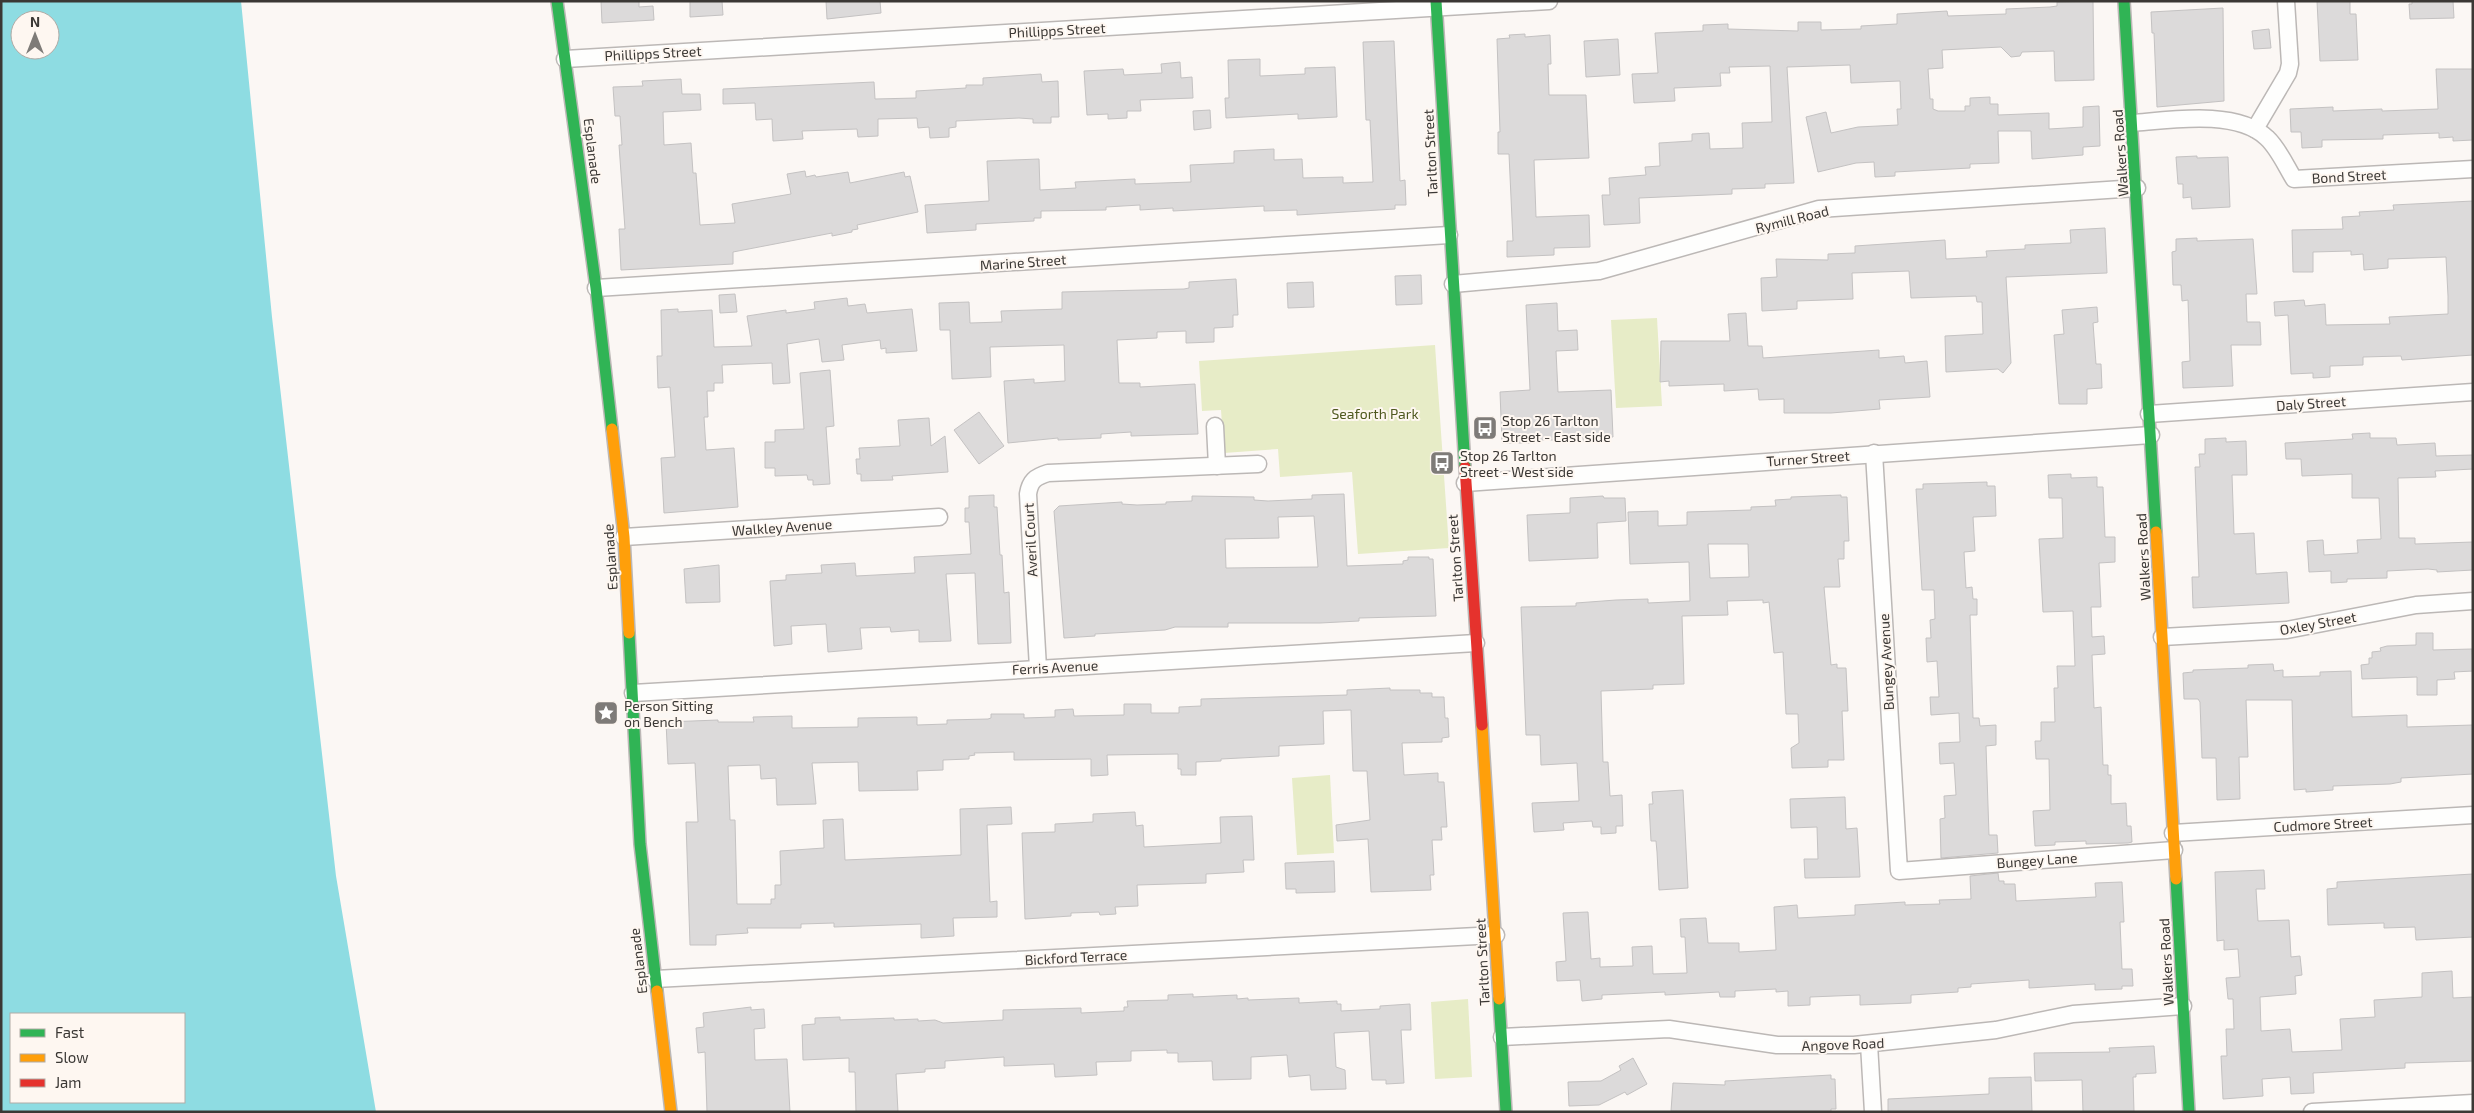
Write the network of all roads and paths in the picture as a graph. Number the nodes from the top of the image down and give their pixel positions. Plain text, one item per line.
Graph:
1 (557, 1) edge
2 (1549, 1) edge
3 (2124, 1) edge
4 (2286, 1) edge
5 (1436, 5) edge
6 (564, 59) junction
7 (2133, 123) junction
8 (2254, 129) junction
9 (2473, 169) edge
10 (2137, 188) junction
11 (1449, 235) junction
12 (1453, 284) junction
13 (596, 288) junction
14 (2473, 392) edge
15 (2150, 414) junction
16 (1215, 426) dead end
17 (2151, 435) junction
18 (1874, 453) junction
19 (1258, 464) dead end
20 (1217, 466) junction
21 (1465, 483) junction
22 (939, 517) dead end
23 (624, 537) junction
24 (2473, 601) edge
25 (2162, 637) junction
26 (1476, 643) junction
27 (1038, 668) junction
28 (634, 693) junction
29 (2473, 815) edge
30 (2173, 834) junction
31 (2174, 850) junction
32 (1899, 871) joint
33 (1496, 934) junction
34 (655, 979) junction
35 (2183, 1006) junction
36 (1502, 1037) junction
37 (1869, 1044) junction
38 (2473, 1103) edge
39 (671, 1112) edge
40 (1506, 1112) edge
41 (1873, 1112) edge
42 (2189, 1112) edge
43 (2312, 1112) edge

1 - 6 street, Esplanade
2 - 5 street, Phillipps Street
3 - 7 street, Walkers Road
4 - 8 street
5 - 6 street, Phillipps Street
5 - 11 street, Tarlton Street
6 - 13 street, Esplanade
7 - 8 street, Bond Street
7 - 10 street, Walkers Road
8 - 9 street, Bond Street
10 - 12 street, Rymill Road
10 - 15 street, Walkers Road
11 - 12 street, Tarlton Street
11 - 13 street, Marine Street
12 - 21 street, Tarlton Street
13 - 23 street, Esplanade
14 - 15 street, Daly Street
15 - 17 street, Walkers Road
16 - 20 street
17 - 18 street, Turner Street
17 - 25 street, Walkers Road
18 - 21 street, Turner Street
18 - 32 street, Bungey Avenue
19 - 20 street, Averil Court
20 - 27 street, Averil Court
21 - 26 street, Tarlton Street
22 - 23 street, Walkley Avenue
23 - 28 street, Esplanade
24 - 25 street, Oxley Street
25 - 30 street, Walkers Road
26 - 27 street, Ferris Avenue
26 - 33 street, Tarlton Street
27 - 28 street, Ferris Avenue
28 - 34 street, Esplanade
29 - 30 street, Cudmore Street
30 - 31 street, Walkers Road
31 - 32 street, Bungey Lane
31 - 35 street, Walkers Road
33 - 34 street, Bickford Terrace
33 - 36 street, Tarlton Street
34 - 39 street, Esplanade
35 - 37 street, Angove Road
35 - 42 street, Walkers Road
36 - 37 street, Angove Road
36 - 40 street, Tarlton Street
37 - 41 street
38 - 43 street

